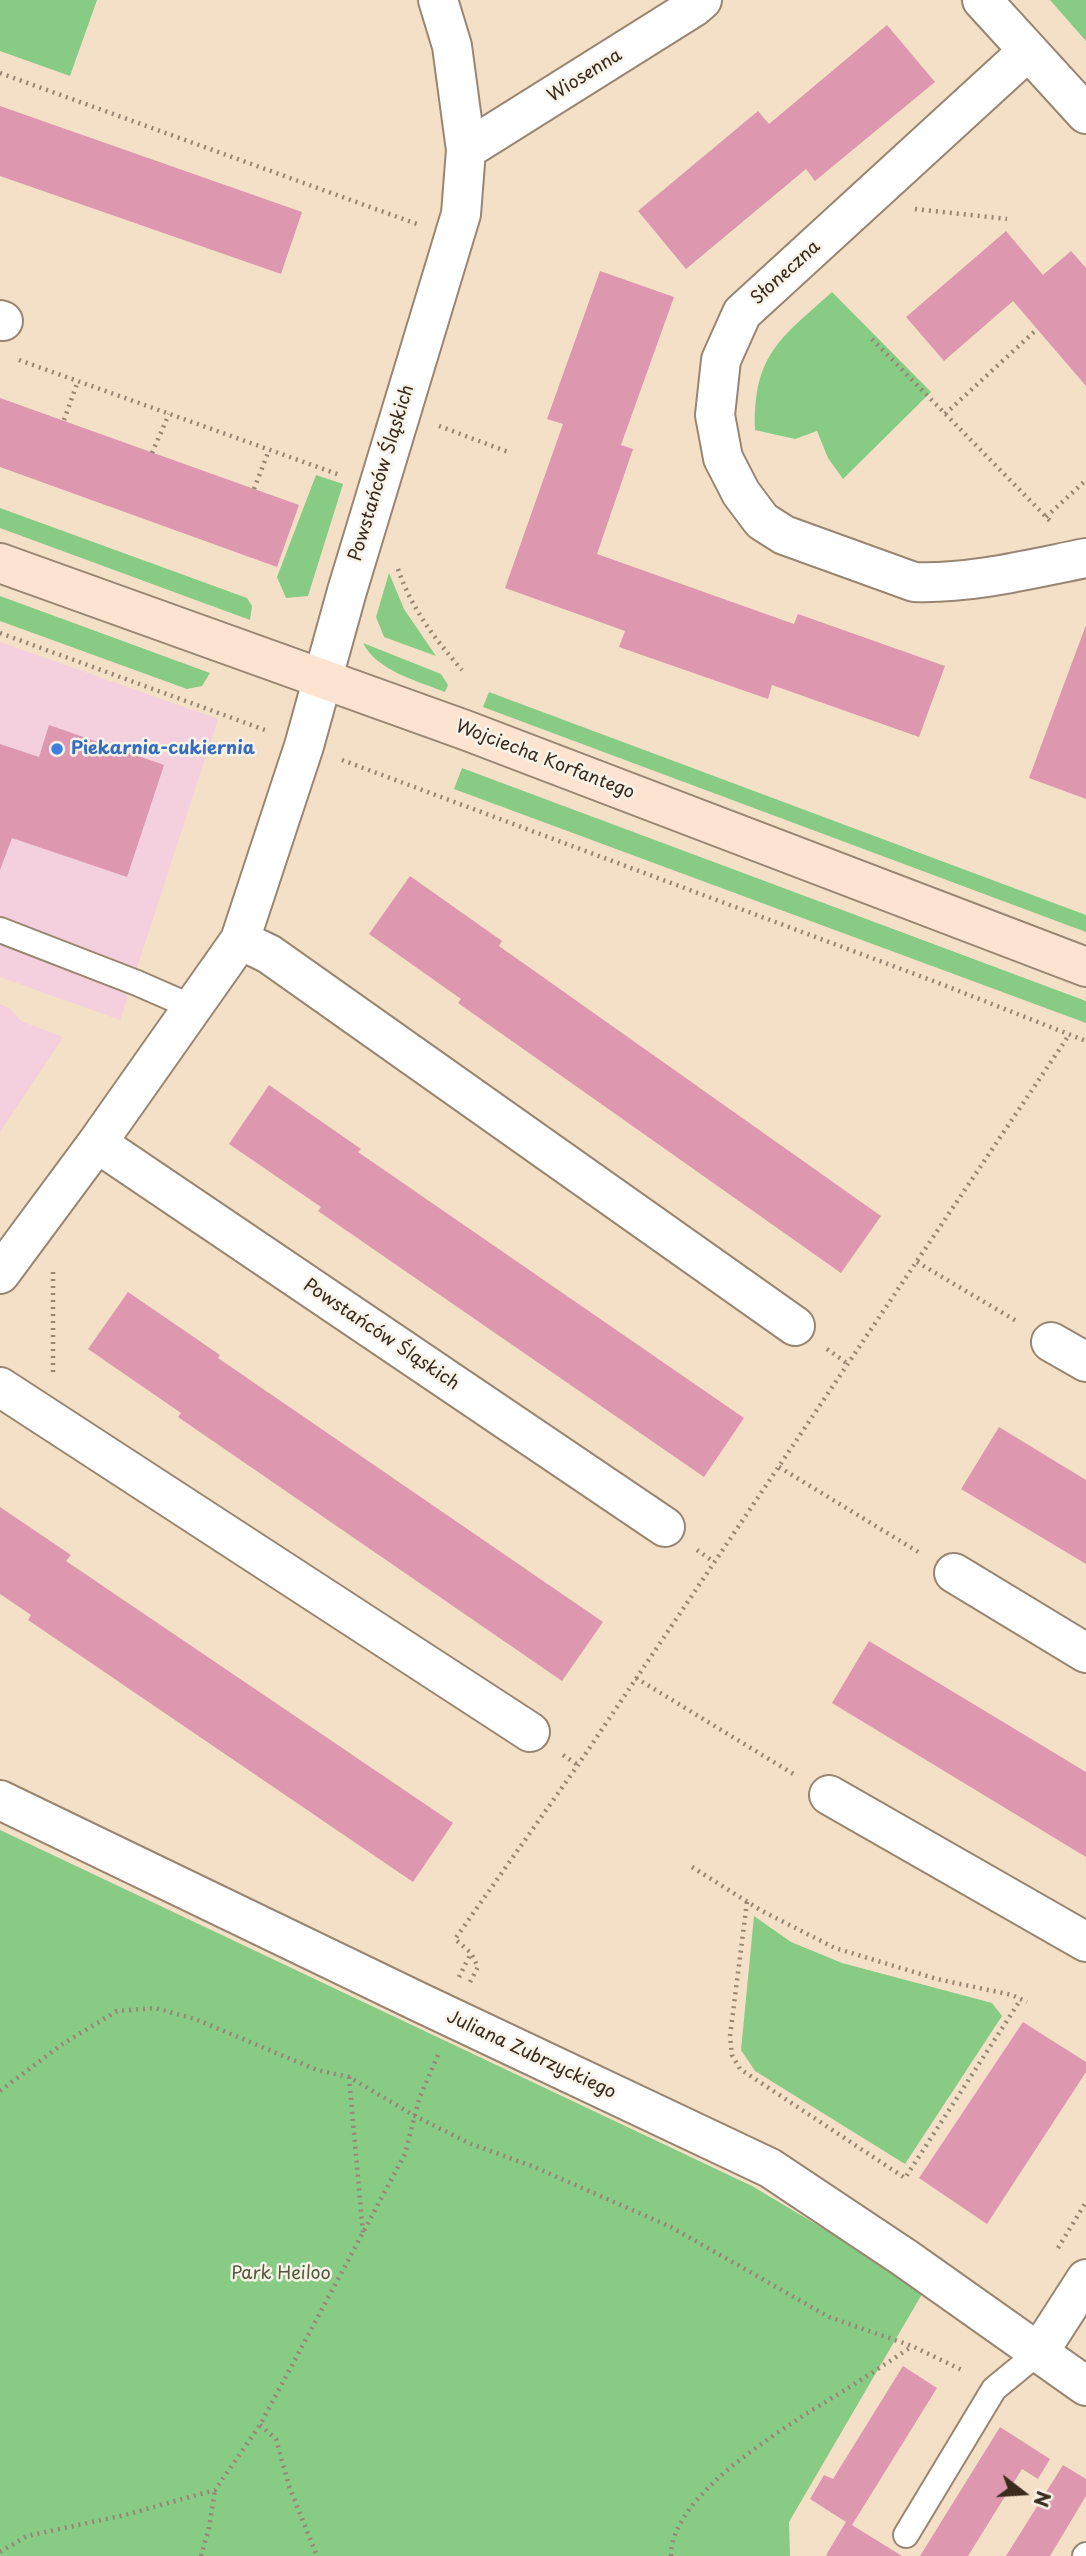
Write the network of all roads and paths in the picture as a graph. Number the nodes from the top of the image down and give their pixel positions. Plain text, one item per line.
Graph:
1 (438, 0) edge
2 (702, 0) edge
3 (982, 0) edge
4 (1028, 51) junction
5 (0, 74) edge
6 (1086, 114) edge
7 (466, 150) junction
8 (907, 208) dead end
9 (1007, 219) dead end
10 (423, 226) dead end
11 (1034, 332) dead end
12 (872, 339) dead end
13 (13, 358) dead end
14 (78, 381) junction
15 (169, 414) junction
16 (945, 414) junction
17 (64, 420) dead end
18 (449, 429) dead end
19 (269, 450) junction
20 (152, 453) dead end
21 (510, 453) dead end
22 (351, 479) dead end
23 (1086, 480) edge
24 (254, 489) dead end
25 (1046, 517) junction
26 (1074, 545) edge
27 (393, 557) dead end
28 (0, 563) edge
29 (0, 633) edge
30 (462, 670) dead end
31 (322, 678) junction
32 (304, 746) junction
33 (0, 930) edge
34 (240, 940) junction
35 (1086, 967) edge
36 (192, 1007) junction
37 (1069, 1035) junction
38 (1086, 1041) edge
39 (97, 1143) junction
40 (53, 1261) dead end
41 (917, 1262) junction
42 (0, 1274) edge
43 (795, 1326) dead end
44 (1051, 1342) joint
45 (1086, 1362) edge
46 (53, 1372) dead end
47 (0, 1387) edge
48 (779, 1467) junction
49 (665, 1527) dead end
50 (954, 1573) joint
51 (1086, 1653) edge
52 (636, 1678) junction
53 (530, 1732) dead end
54 (829, 1795) joint
55 (0, 1800) edge
56 (692, 1867) dead end
57 (747, 1902) junction
58 (1086, 1942) edge
59 (471, 1953) junction
60 (478, 1967) dead end
61 (454, 1986) dead end
62 (437, 2057) dead end
63 (349, 2077) junction
64 (0, 2091) edge
65 (415, 2116) junction
66 (363, 2234) junction
67 (1086, 2279) edge
68 (912, 2346) junction
69 (1039, 2352) junction
70 (972, 2374) dead end
71 (1086, 2386) edge
72 (260, 2425) junction
73 (215, 2490) junction
74 (906, 2535) dead end
75 (0, 2552) edge
76 (201, 2556) edge
77 (317, 2556) edge
78 (671, 2556) edge

1 - 7 street, Powstańców Śląskich
2 - 7 street, Wiosenna
3 - 4 street
4 - 6 street
4 - 26 street, Słoneczna
5 - 10 path
7 - 31 street, Powstańców Śląskich
8 - 9 path
11 - 16 path
12 - 16 path
13 - 14 path
14 - 15 path
14 - 17 path
15 - 19 path
15 - 20 path
16 - 25 path
18 - 21 path
19 - 22 path
19 - 24 path
23 - 25 path
25 - 26 path
27 - 30 path
28 - 31 street, Wojciecha Korfantego
29 - 32 path
31 - 32 street, Powstańców Śląskich
31 - 35 street, Wojciecha Korfantego
32 - 34 street, Powstańców Śląskich
32 - 37 path
33 - 36 lane
34 - 36 street, Powstańców Śląskich
34 - 43 street
36 - 39 street, Powstańców Śląskich
37 - 38 path
37 - 41 path
39 - 42 street, Powstańców Śląskich
39 - 49 street, Powstańców Śląskich
40 - 46 path
41 - 44 path
41 - 48 path
44 - 45 street
47 - 53 street
48 - 50 path
48 - 52 path
50 - 51 street
52 - 54 path
52 - 59 path
54 - 58 street
55 - 69 street, Juliana Zubrzyckiego
56 - 57 path
57 - 57 path
59 - 60 path
59 - 61 path
62 - 65 path
63 - 64 path
63 - 65 path
63 - 66 path
65 - 66 path
65 - 68 path
66 - 72 path
67 - 69 street
68 - 70 path
68 - 78 path
69 - 71 street, Juliana Zubrzyckiego
69 - 74 lane
72 - 73 path
72 - 77 path
73 - 75 path
73 - 76 path

